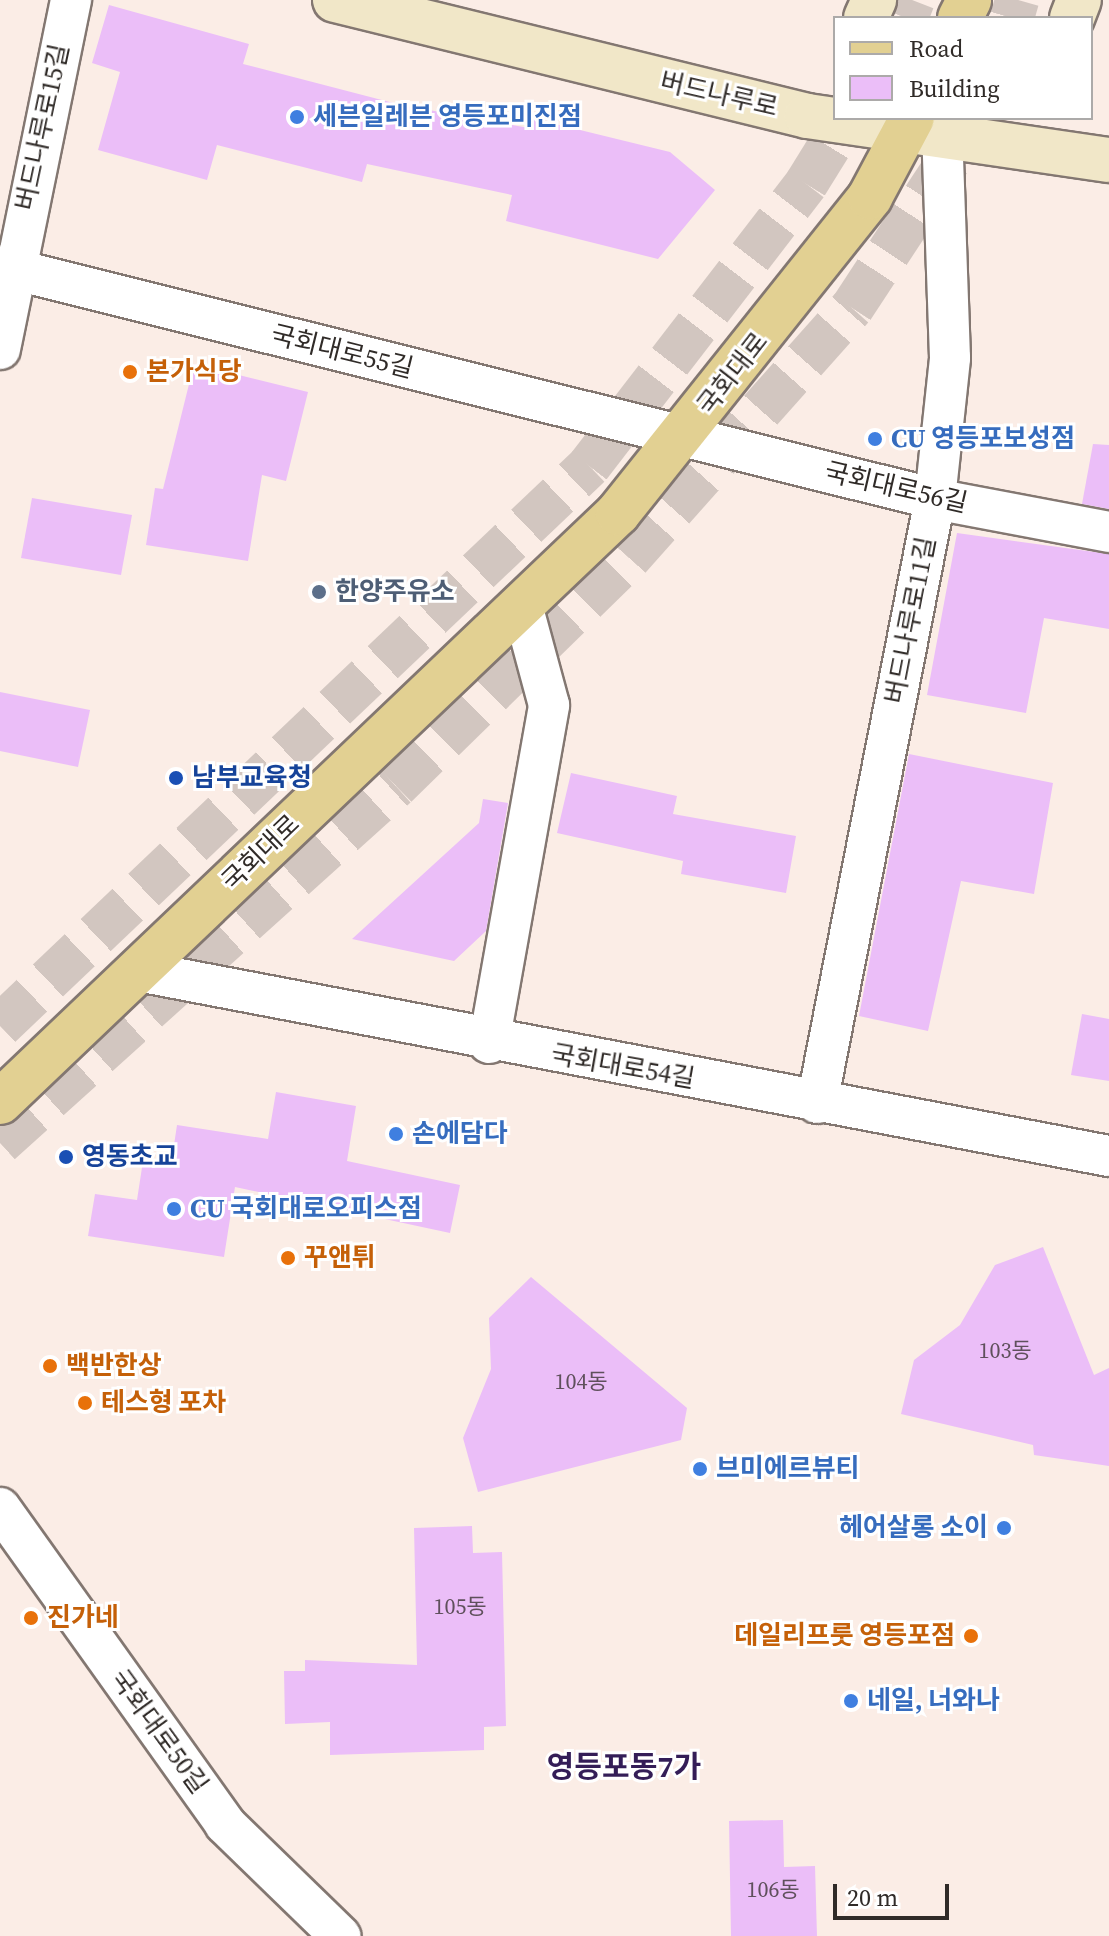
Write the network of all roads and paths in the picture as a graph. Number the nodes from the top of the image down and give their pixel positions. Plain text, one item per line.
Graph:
1 (71, 0) edge
2 (335, 0) edge
3 (828, 102) edge
4 (901, 120) edge
5 (921, 125) edge
6 (1031, 132) edge
7 (1109, 160) edge
8 (6, 268) edge
9 (0, 349) edge
10 (685, 436) junction
11 (935, 499) junction
12 (1109, 532) edge
13 (522, 605) junction
14 (138, 971) junction
15 (489, 1043) junction
16 (0, 1102) edge
17 (817, 1103) junction
18 (1109, 1156) edge
19 (0, 1508) edge
20 (12, 1556) edge
21 (340, 1936) edge

1 - 8 street, 버드나루로15길
2 - 3 main road, 버드나루로
4 - 5 main road, 버드나루로
5 - 6 main road, 버드나루로
5 - 10 main road, 국회대로
5 - 11 street, 버드나루로11길
6 - 7 main road, 버드나루로
8 - 9 street, 버드나루로15길
8 - 10 street, 국회대로55길
10 - 11 street, 국회대로56길
10 - 13 main road, 국회대로
11 - 12 street, 국회대로56길
11 - 17 street, 버드나루로11길
13 - 14 main road, 국회대로
13 - 15 street
14 - 15 street, 국회대로54길
14 - 16 main road, 국회대로
15 - 17 street, 국회대로54길
17 - 18 street, 국회대로54길
19 - 20 street, 국회대로50길
20 - 21 street, 국회대로50길

